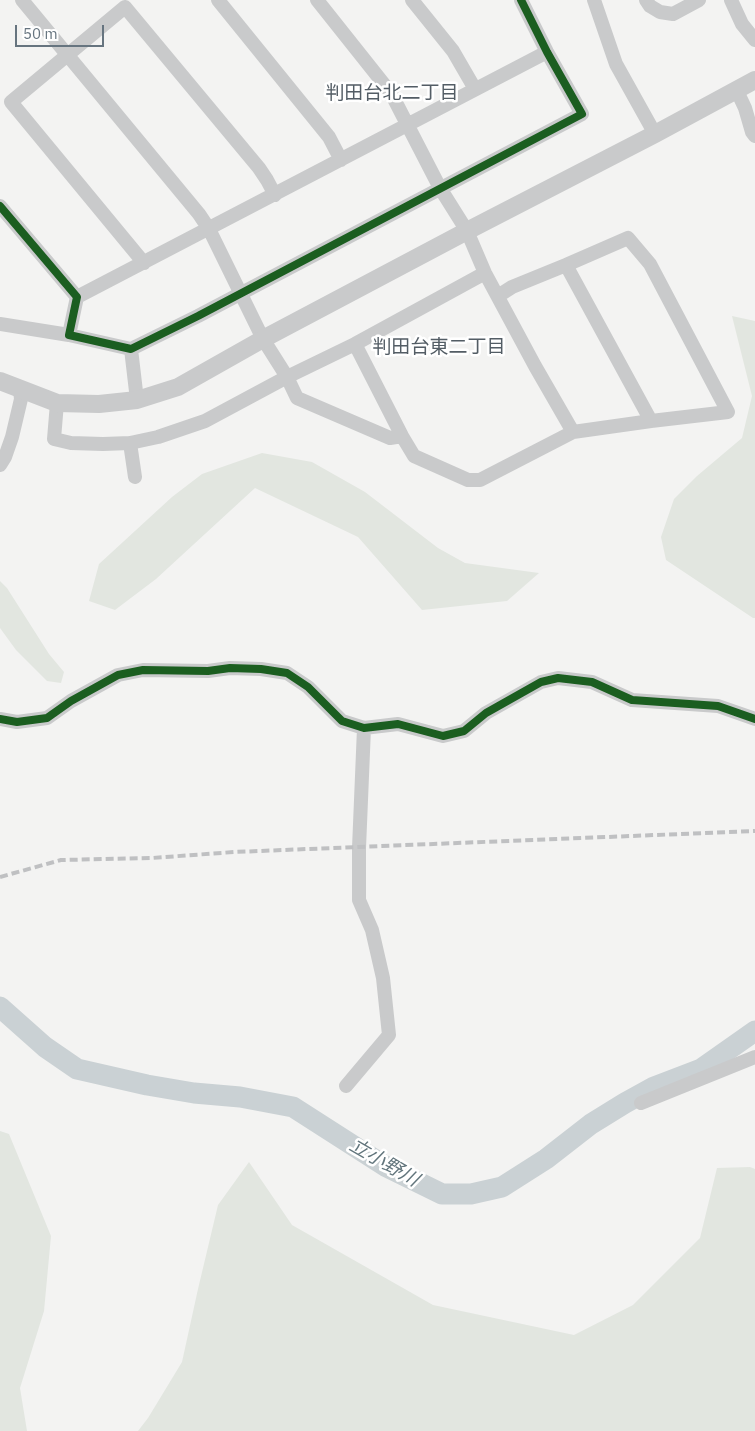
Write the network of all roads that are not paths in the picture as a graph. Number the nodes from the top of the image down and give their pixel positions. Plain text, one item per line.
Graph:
1 (22, 0) edge
2 (218, 0) edge
3 (316, 0) edge
4 (412, 0) edge
5 (521, 0) edge
6 (594, 0) edge
7 (646, 0) edge
8 (699, 0) edge
9 (731, 0) edge
10 (755, 40) edge
11 (547, 52) junction
12 (68, 55) junction
13 (755, 80) edge
14 (475, 89) junction
15 (737, 91) junction
16 (408, 126) junction
17 (655, 134) junction
18 (755, 136) edge
19 (341, 160) junction
20 (440, 188) junction
21 (275, 195) junction
22 (0, 206) edge
23 (209, 230) junction
24 (467, 231) junction
25 (144, 263) junction
26 (566, 265) junction
27 (485, 274) junction
28 (241, 293) junction
29 (498, 296) junction
30 (77, 297) junction
31 (0, 324) edge
32 (69, 336) junction
33 (263, 339) junction
34 (356, 344) junction
35 (131, 349) junction
36 (287, 377) junction
37 (0, 381) edge
38 (20, 390) junction
39 (137, 400) junction
40 (57, 403) junction
41 (651, 420) junction
42 (573, 432) junction
43 (402, 436) junction
44 (130, 443) junction
45 (0, 465) edge
46 (135, 477) dead end
47 (0, 718) edge
48 (755, 719) edge
49 (364, 728) junction
50 (755, 1057) edge
51 (346, 1086) dead end
52 (641, 1104) dead end

1 - 12 street
2 - 19 street
3 - 16 street
4 - 14 street
5 - 11 street
6 - 17 street
7 - 8 street
9 - 10 street
11 - 14 street
11 - 20 street
12 - 21 street
12 - 23 street
12 - 25 street
13 - 15 street
14 - 16 street
15 - 17 street
15 - 18 street
16 - 19 street
16 - 20 street
17 - 24 street
19 - 21 street
20 - 24 street
20 - 28 street
21 - 23 street
22 - 30 street
23 - 25 street
23 - 28 street
24 - 27 street
24 - 33 street
25 - 30 street
26 - 29 street
26 - 41 street
26 - 41 street
27 - 29 street
27 - 34 street
28 - 33 street
28 - 35 street
29 - 42 street
30 - 32 street
31 - 32 street
32 - 35 street
33 - 36 street
33 - 39 street
34 - 36 street
34 - 43 street
35 - 39 street
36 - 43 street
36 - 44 street
37 - 38 street
38 - 40 street
38 - 45 street
39 - 40 street
40 - 44 street
41 - 42 street
42 - 43 street
44 - 46 street
47 - 49 street
48 - 49 street
49 - 51 street
50 - 52 street

